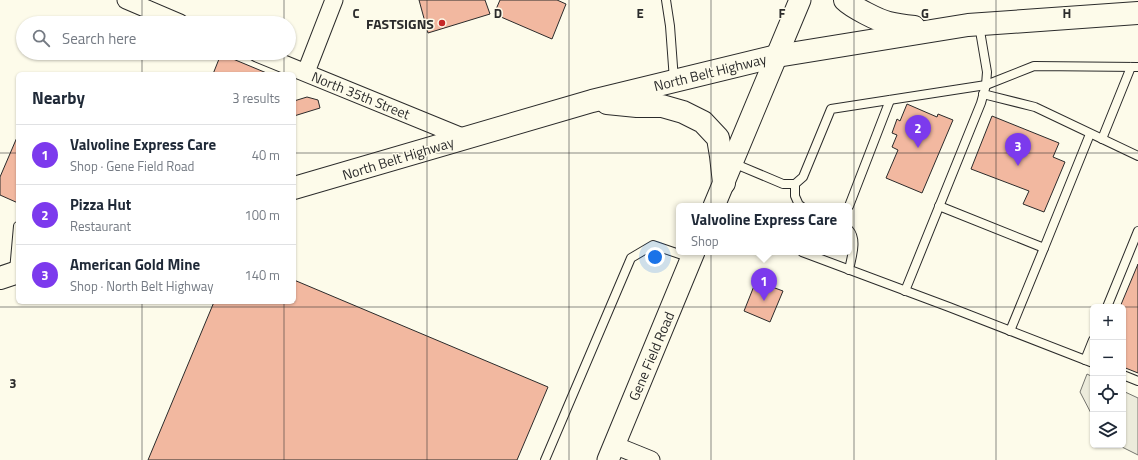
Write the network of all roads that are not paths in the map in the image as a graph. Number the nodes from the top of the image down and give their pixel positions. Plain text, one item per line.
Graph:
1 (126, 0) edge
2 (334, 0) edge
3 (666, 0) edge
4 (800, 0) edge
5 (845, 0) edge
6 (1138, 14) edge
7 (164, 16) edge
8 (979, 24) junction
9 (937, 30) junction
10 (777, 56) junction
11 (275, 60) edge
12 (1134, 67) edge
13 (306, 72) junction
14 (674, 81) junction
15 (986, 85) junction
16 (983, 94) junction
17 (890, 100) junction
18 (592, 101) junction
19 (1090, 134) junction
20 (465, 138) junction
21 (1102, 139) junction
22 (1138, 156) edge
23 (732, 163) junction
24 (724, 183) junction
25 (795, 184) junction
26 (296, 187) edge
27 (715, 203) edge
28 (798, 203) edge
29 (850, 203) edge
30 (939, 206) junction
31 (1138, 231) edge
32 (852, 233) edge
33 (16, 240) edge
34 (1044, 248) junction
35 (676, 251) edge
36 (852, 253) edge
37 (693, 255) edge
38 (810, 255) edge
39 (852, 255) edge
40 (849, 270) junction
41 (11, 275) edge
42 (905, 291) junction
43 (1108, 304) edge
44 (1010, 331) junction
45 (1089, 361) edge
46 (1126, 376) edge
47 (1138, 381) edge
48 (611, 452) edge
49 (545, 460) edge
50 (651, 460) edge

1 - 7 street
2 - 13 street
3 - 14 lane
4 - 10 street
5 - 9 main road
6 - 8 main road, North Belt Highway
8 - 9 main road, North Belt Highway
8 - 15 lane
9 - 10 main road, North Belt Highway
10 - 14 main road, North Belt Highway
10 - 23 street
11 - 13 street, North 35th Street
12 - 15 lane
12 - 21 lane
13 - 20 street, North 35th Street
14 - 18 main road, North Belt Highway
15 - 16 lane
15 - 17 lane
16 - 19 lane
16 - 30 lane
17 - 25 lane
17 - 29 lane
18 - 20 main road, North Belt Highway
18 - 24 main road
19 - 21 lane
19 - 34 lane
20 - 26 main road, North Belt Highway
21 - 22 lane
23 - 24 street
23 - 25 lane
24 - 27 street
25 - 28 lane
30 - 34 lane
30 - 42 lane
31 - 43 lane
32 - 36 lane
33 - 41 lane
34 - 44 lane
35 - 49 lane
37 - 48 street, Gene Field Road
38 - 40 lane
39 - 40 lane
40 - 42 lane
42 - 44 lane
44 - 45 lane
46 - 47 lane
48 - 50 street

